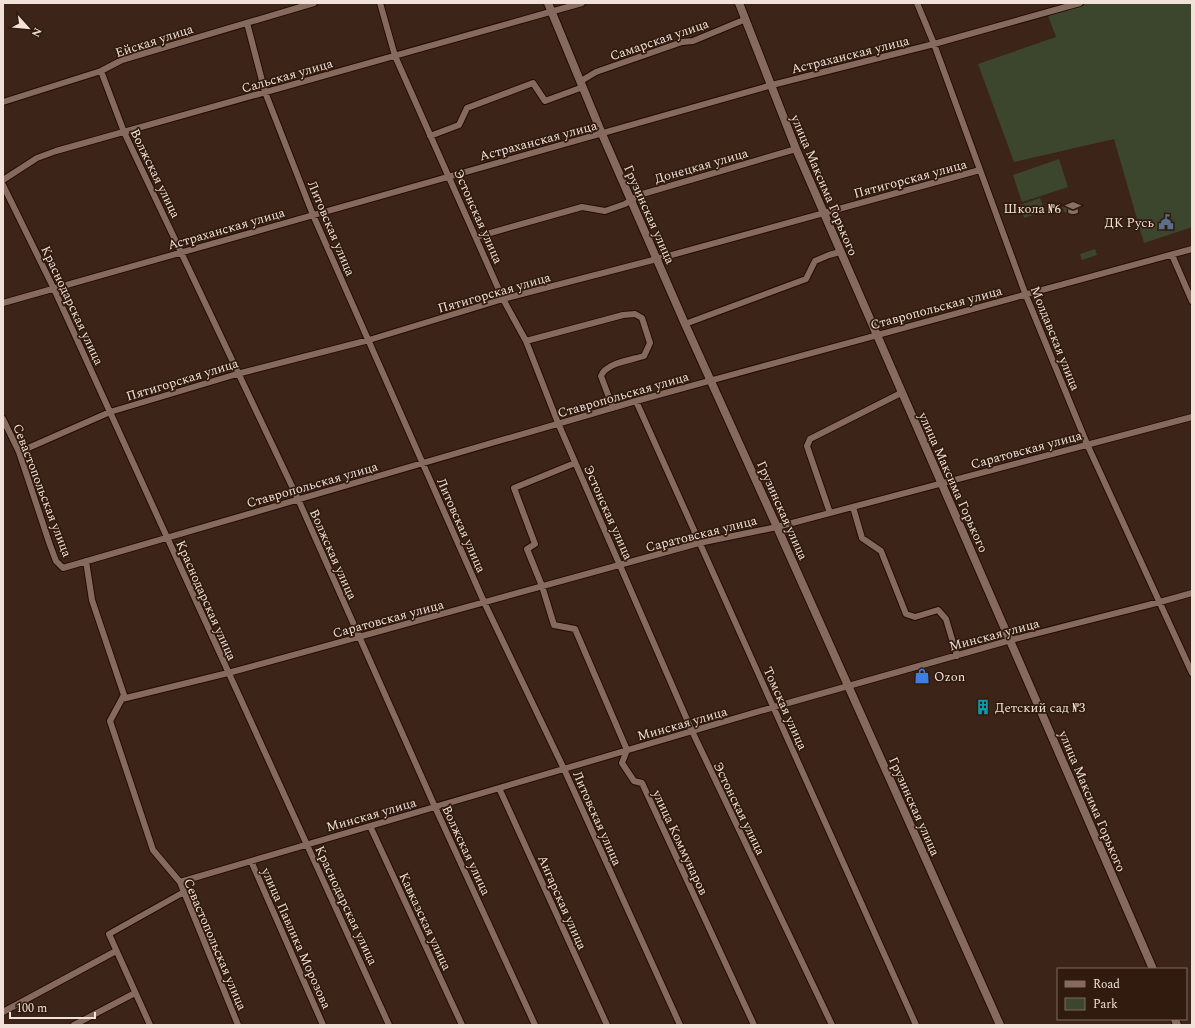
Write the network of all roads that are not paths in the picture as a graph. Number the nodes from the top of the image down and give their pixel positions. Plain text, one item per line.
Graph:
1 (314, 3) edge
2 (380, 3) edge
3 (548, 3) edge
4 (582, 3) edge
5 (739, 3) edge
6 (917, 3) edge
7 (1080, 3) edge
8 (551, 12) junction
9 (746, 19) junction
10 (247, 23) junction
11 (934, 44) junction
12 (395, 56) junction
13 (101, 71) junction
14 (582, 84) junction
15 (772, 85) junction
16 (265, 92) junction
17 (3, 102) edge
18 (124, 132) junction
19 (602, 134) junction
20 (430, 136) junction
21 (796, 150) junction
22 (980, 170) junction
23 (449, 176) junction
24 (3, 180) edge
25 (3, 185) edge
26 (631, 200) junction
27 (823, 213) junction
28 (313, 215) junction
29 (476, 238) junction
30 (1192, 248) edge
31 (182, 252) junction
32 (840, 252) junction
33 (1172, 255) junction
34 (656, 259) junction
35 (54, 289) junction
36 (1026, 293) junction
37 (503, 299) junction
38 (1192, 301) edge
39 (3, 303) edge
40 (685, 324) junction
41 (876, 335) junction
42 (369, 340) junction
43 (526, 341) junction
44 (237, 374) junction
45 (711, 381) junction
46 (901, 393) junction
47 (636, 401) junction
48 (613, 408) junction
49 (110, 412) junction
50 (1192, 417) edge
51 (3, 419) edge
52 (558, 423) junction
53 (1087, 444) junction
54 (19, 452) junction
55 (575, 462) junction
56 (422, 463) junction
57 (941, 483) junction
58 (298, 499) junction
59 (853, 507) junction
60 (830, 513) junction
61 (777, 527) junction
62 (167, 537) junction
63 (700, 543) junction
64 (86, 561) junction
65 (620, 565) junction
66 (63, 568) joint
67 (542, 586) junction
68 (1192, 592) edge
69 (484, 602) junction
70 (1160, 602) junction
71 (359, 637) junction
72 (1011, 640) junction
73 (957, 656) junction
74 (228, 673) junction
75 (1192, 673) edge
76 (849, 687) junction
77 (122, 698) junction
78 (774, 707) junction
79 (692, 732) junction
80 (627, 750) junction
81 (564, 769) junction
82 (499, 788) junction
83 (435, 807) junction
84 (370, 826) junction
85 (307, 844) junction
86 (251, 861) junction
87 (180, 882) junction
88 (184, 892) junction
89 (116, 951) junction
90 (1153, 968) edge
91 (135, 993) junction
92 (3, 1012) edge
93 (74, 1025) edge
94 (150, 1025) edge
95 (238, 1025) edge
96 (323, 1025) edge
97 (389, 1025) edge
98 (462, 1025) edge
99 (535, 1025) edge
100 (607, 1025) edge
101 (680, 1025) edge
102 (754, 1025) edge
103 (832, 1025) edge
104 (916, 1025) edge
105 (1000, 1025) edge

1 - 10 street, Ейская улица
2 - 12 street, Эстонская улица
3 - 8 main road, Грузинская улица
4 - 8 street, Сальская улица
5 - 9 main road, улица Максима Горького
6 - 11 street, Молдавская улица
7 - 11 street, Астраханская улица
8 - 12 street, Сальская улица
8 - 14 main road, Грузинская улица
9 - 14 street, Самарская улица
9 - 15 main road, улица Максима Горького
10 - 13 street, Ейская улица
10 - 16 street, Литовская улица
11 - 15 street, Астраханская улица
11 - 22 street, Молдавская улица
12 - 16 street, Сальская улица
12 - 20 street, Эстонская улица
13 - 17 street, Ейская улица
13 - 18 street, Волжская улица
14 - 19 main road, Грузинская улица
14 - 20 street, Самарская улица
15 - 19 street, Астраханская улица
15 - 21 main road, улица Максима Горького
16 - 18 street, Сальская улица
16 - 28 street, Литовская улица
18 - 24 street, Сальская улица
18 - 31 street, Волжская улица
19 - 23 street, Астраханская улица
19 - 26 main road, Грузинская улица
20 - 23 street, Эстонская улица
21 - 26 street, Донецкая улица
21 - 27 main road, улица Максима Горького
22 - 27 street, Пятигорская улица
22 - 36 street, Молдавская улица
23 - 28 street, Астраханская улица
23 - 29 street, Эстонская улица
25 - 35 street, Краснодарская улица
26 - 29 street, Донецкая улица
26 - 34 main road, Грузинская улица
27 - 32 main road, улица Максима Горького
27 - 34 street, Пятигорская улица
28 - 31 street, Астраханская улица
28 - 42 street, Литовская улица
29 - 37 street, Эстонская улица
30 - 33 street, Ставропольская улица
31 - 35 street, Астраханская улица
31 - 44 street, Волжская улица
32 - 40 street
32 - 41 main road, улица Максима Горького
33 - 36 street, Ставропольская улица
33 - 38 street
34 - 37 street, Пятигорская улица
34 - 40 main road, Грузинская улица
35 - 39 street, Астраханская улица
35 - 49 street, Краснодарская улица
36 - 41 street, Ставропольская улица
36 - 53 street, Молдавская улица
37 - 42 street, Пятигорская улица
37 - 43 street, Эстонская улица
40 - 45 main road, Грузинская улица
41 - 45 street, Ставропольская улица
41 - 46 main road, улица Максима Горького
42 - 44 street, Пятигорская улица
42 - 56 street, Литовская улица
43 - 48 street
43 - 52 street, Эстонская улица
44 - 49 street, Пятигорская улица
44 - 58 street, Волжская улица
45 - 47 street, Ставропольская улица
45 - 61 main road, Грузинская улица
46 - 57 main road, улица Максима Горького
46 - 60 street
47 - 48 street, Ставропольская улица
47 - 63 street, Томская улица
48 - 52 street, Ставропольская улица
49 - 54 street, Пятигорская улица
49 - 62 street, Краснодарская улица
50 - 53 street, Саратовская улица
51 - 54 street, Севастопольская улица
52 - 55 street, Эстонская улица
52 - 56 street, Ставропольская улица
53 - 57 street, Саратовская улица
53 - 70 street, Молдавская улица
54 - 66 street, Севастопольская улица
55 - 65 street, Эстонская улица
55 - 67 street, улица Коммунаров
56 - 58 street, Ставропольская улица
56 - 69 street, Литовская улица
57 - 59 street, Саратовская улица
57 - 72 main road, улица Максима Горького
58 - 62 street, Ставропольская улица
58 - 71 street, Волжская улица
59 - 60 street, Саратовская улица
59 - 73 street
60 - 61 street, Саратовская улица
61 - 63 street, Саратовская улица
61 - 76 main road, Грузинская улица
62 - 64 street, Ставропольская улица
62 - 74 street, Краснодарская улица
63 - 65 street, Саратовская улица
63 - 78 street, Томская улица
64 - 66 street, Ставропольская улица
64 - 77 street, Севастопольская улица
65 - 67 street, Саратовская улица
65 - 79 street, Эстонская улица
67 - 69 street, Саратовская улица
67 - 80 street, улица Коммунаров
68 - 70 street, Минская улица
69 - 71 street, Саратовская улица
69 - 81 street, Литовская улица
70 - 72 street, Минская улица
70 - 75 street, Молдавская улица
71 - 74 street, Саратовская улица
71 - 83 street, Волжская улица
72 - 73 street, Минская улица
72 - 90 main road, улица Максима Горького
73 - 76 street, Минская улица
74 - 77 street, Саратовская улица
74 - 85 street, Краснодарская улица
76 - 78 street, Минская улица
76 - 105 main road, Грузинская улица
77 - 87 street, Севастопольская улица
78 - 79 street, Минская улица
78 - 104 street, Томская улица
79 - 80 street, Минская улица
79 - 103 street, Эстонская улица
80 - 81 street, Минская улица
80 - 102 street, улица Коммунаров
81 - 82 street, Минская улица
81 - 101 street, Литовская улица
82 - 83 street, Минская улица
82 - 100 street, Ангарская улица
83 - 84 street, Минская улица
83 - 99 street, Волжская улица
84 - 85 street, Минская улица
84 - 98 street, Кавказская улица
85 - 86 street, Минская улица
85 - 97 street, Краснодарская улица
86 - 87 street, Минская улица
86 - 96 street, улица Павлика Морозова
87 - 88 street, Севастопольская улица
88 - 89 street
88 - 95 street, Севастопольская улица
89 - 91 street
89 - 92 street
91 - 93 street
91 - 94 street

